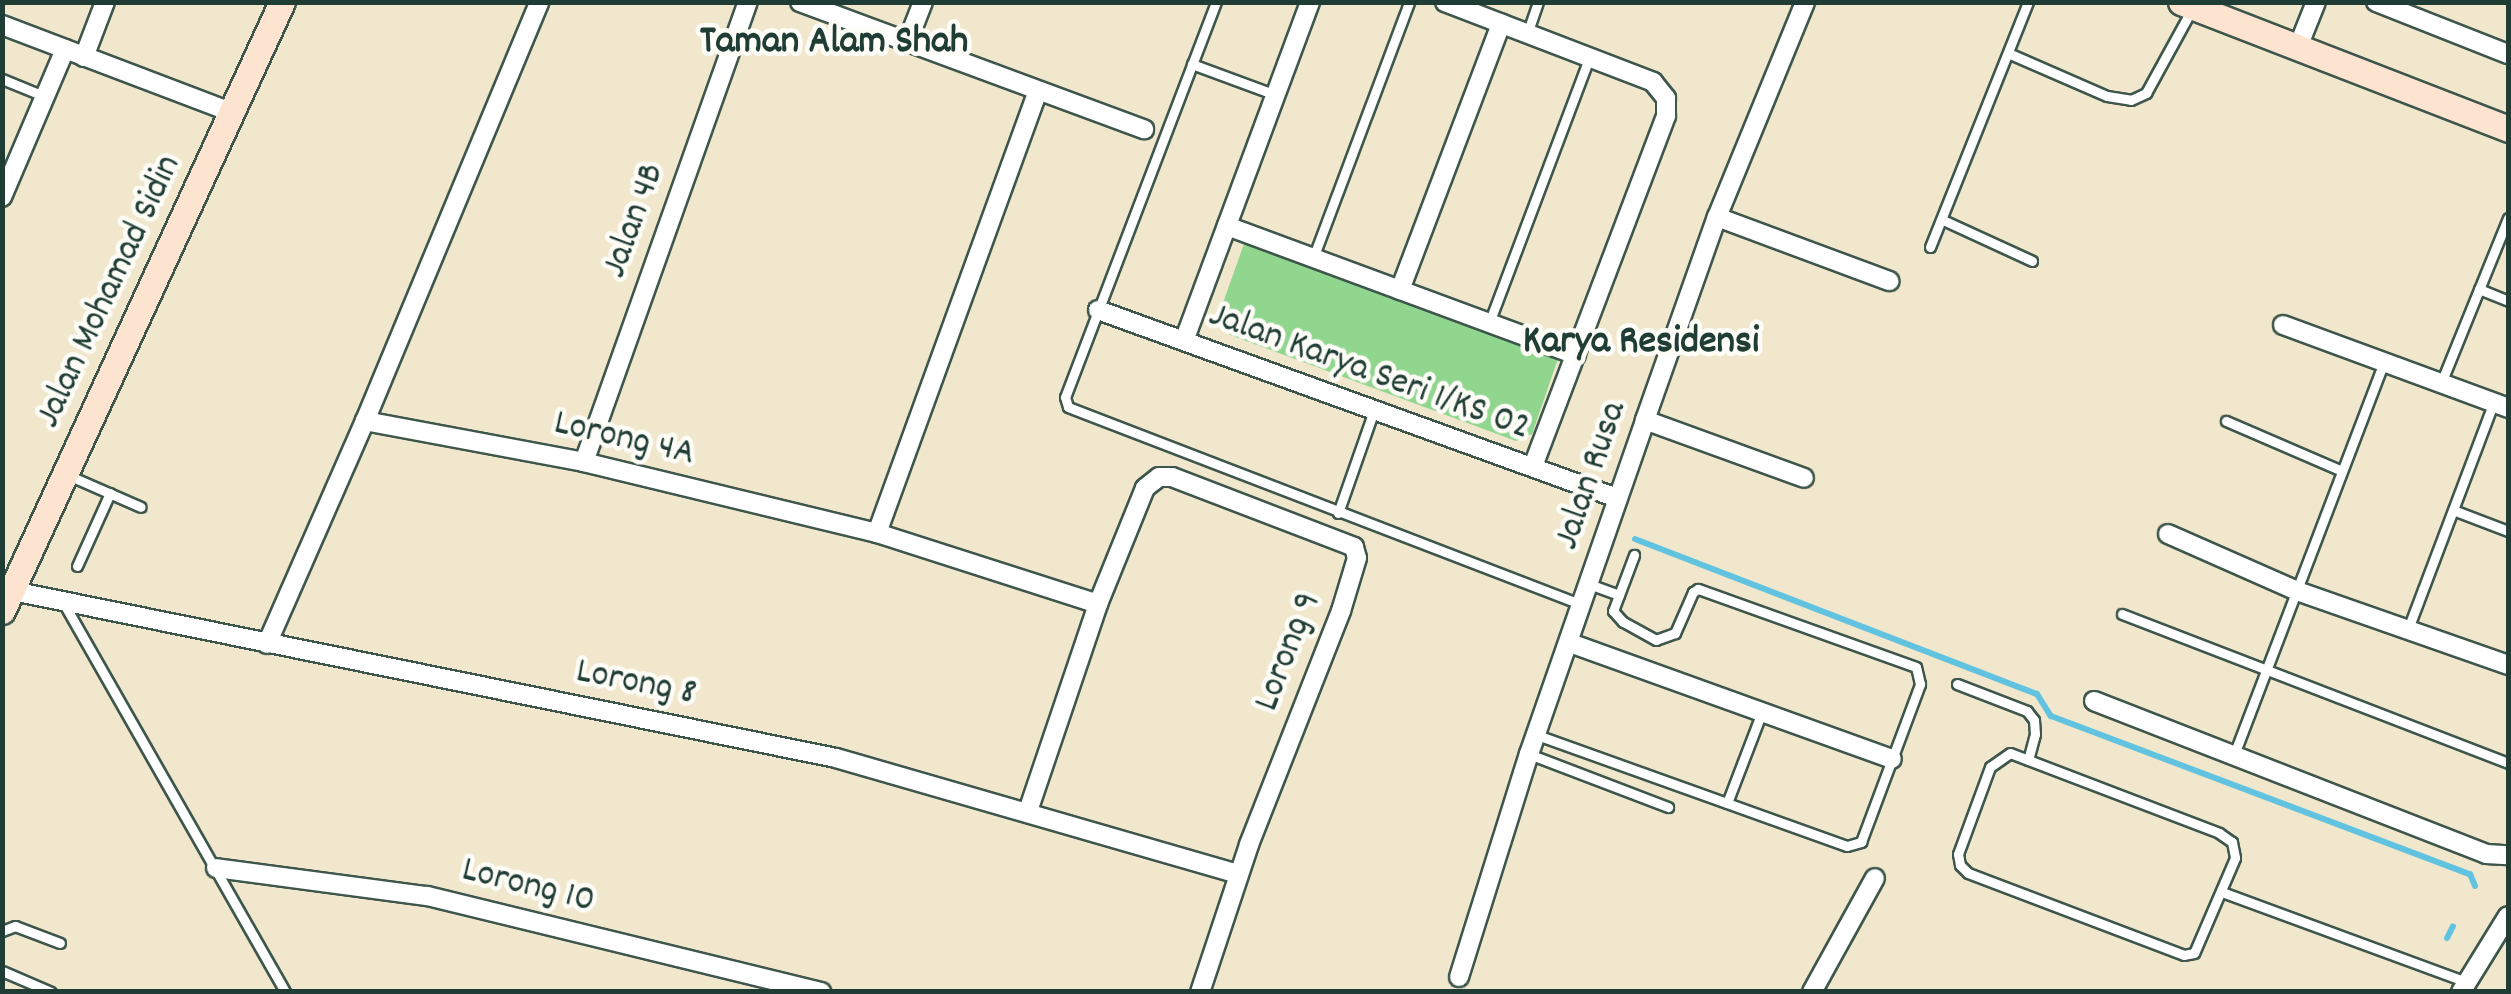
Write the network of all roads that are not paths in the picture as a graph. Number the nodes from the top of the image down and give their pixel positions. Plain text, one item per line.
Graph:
1 (105, 2) edge
2 (282, 2) edge
3 (538, 2) edge
4 (748, 2) edge
5 (800, 2) edge
6 (923, 2) edge
7 (1216, 2) edge
8 (1310, 2) edge
9 (1410, 2) edge
10 (1445, 2) edge
11 (1538, 2) edge
12 (1805, 2) edge
13 (2028, 2) edge
14 (2316, 2) edge
15 (2376, 2) edge
16 (2187, 4) edge
17 (1501, 24) junction
18 (2, 25) edge
19 (1527, 34) junction
20 (908, 43) junction
21 (2298, 47) junction
22 (66, 50) junction
23 (2008, 53) junction
24 (2508, 54) edge
25 (84, 57) junction
26 (1589, 58) junction
27 (1192, 64) junction
28 (2, 79) edge
29 (1038, 91) junction
30 (1276, 95) junction
31 (46, 97) junction
32 (234, 113) junction
33 (1144, 129) dead end
34 (2508, 129) edge
35 (2, 197) edge
36 (1717, 218) junction
37 (2508, 218) edge
38 (1943, 220) junction
39 (1227, 226) junction
40 (1930, 246) dead end
41 (1312, 258) junction
42 (2032, 261) dead end
43 (1888, 281) dead end
44 (1400, 290) junction
45 (2479, 290) junction
46 (2508, 301) edge
47 (1098, 310) junction
48 (1489, 323) junction
49 (2283, 325) dead end
50 (1184, 341) junction
51 (1576, 355) junction
52 (2384, 362) junction
53 (2441, 383) junction
54 (2501, 405) edge
55 (1374, 410) junction
56 (1645, 420) junction
57 (365, 421) junction
58 (2226, 421) dead end
59 (584, 462) junction
60 (1533, 468) junction
61 (2342, 471) junction
62 (67, 475) junction
63 (1804, 478) dead end
64 (110, 493) junction
65 (1618, 498) junction
66 (141, 507) dead end
67 (2453, 510) junction
68 (1338, 513) junction
69 (2508, 531) edge
70 (877, 533) junction
71 (2168, 534) dead end
72 (1634, 555) dead end
73 (77, 566) dead end
74 (1589, 584) junction
75 (2296, 591) junction
76 (1619, 595) junction
77 (8, 601) edge
78 (64, 604) junction
79 (1098, 604) junction
80 (1582, 605) junction
81 (2122, 614) dead end
82 (2408, 629) junction
83 (1570, 643) junction
84 (267, 644) junction
85 (2508, 665) edge
86 (2267, 669) junction
87 (1957, 684) dead end
88 (2094, 700) dead end
89 (1762, 712) junction
90 (1537, 734) junction
91 (2235, 752) junction
92 (1529, 754) junction
93 (1892, 759) junction
94 (2028, 760) junction
95 (2508, 763) edge
96 (1727, 803) junction
97 (1668, 808) dead end
98 (1028, 811) junction
99 (2506, 856) edge
100 (216, 868) junction
101 (1238, 874) junction
102 (1875, 878) dead end
103 (2222, 892) junction
104 (2508, 916) edge
105 (2, 931) edge
106 (60, 943) dead end
107 (2, 971) edge
108 (1459, 977) dead end
109 (2470, 988) edge
110 (51, 992) edge
111 (285, 992) edge
112 (821, 992) edge
113 (1200, 992) edge
114 (1812, 992) edge

1 - 25 street
2 - 32 main road, Jalan Mohamad Sidin
3 - 57 street
4 - 59 street, Jalan 4B
5 - 20 street
6 - 20 street
7 - 27 lane
8 - 30 street
9 - 41 lane
10 - 17 street
11 - 19 lane
12 - 36 street, Jalan Rusa
13 - 23 lane
14 - 21 street
15 - 24 street
16 - 21 main road
16 - 23 lane
17 - 19 street
17 - 44 street
18 - 22 street
19 - 26 street
20 - 29 street
21 - 34 main road
22 - 25 street
22 - 31 street
23 - 38 lane
25 - 32 street
26 - 48 lane
26 - 51 street
27 - 30 lane
27 - 47 lane
28 - 31 lane
29 - 33 street
29 - 70 street
30 - 39 street
31 - 35 street
32 - 62 main road, Jalan Mohamad Sidin
36 - 43 street
36 - 56 street, Jalan Rusa
37 - 45 lane
38 - 40 lane
38 - 42 lane
39 - 41 street
39 - 50 street
41 - 44 street
44 - 48 street
45 - 46 lane
45 - 53 lane
47 - 50 street, Jalan Karya Seri 1/KS 02
47 - 68 lane
48 - 51 street
49 - 52 street
50 - 55 street, Jalan Karya Seri 1/KS 02
51 - 60 street
52 - 53 street
52 - 61 lane
53 - 54 street
54 - 67 lane
55 - 60 street, Jalan Karya Seri 1/KS 02
55 - 68 lane
56 - 63 street
56 - 65 street, Jalan Rusa
57 - 59 street, Lorong 4A
57 - 84 street
58 - 61 lane
59 - 70 street, Lorong 4A
60 - 65 street, Jalan Karya Seri 1/KS 02
61 - 75 lane
62 - 64 lane
62 - 77 main road, Jalan Mohamad Sidin
64 - 66 lane
64 - 73 lane
65 - 74 street, Jalan Rusa
67 - 69 lane
67 - 82 lane
68 - 80 lane
70 - 79 street, Lorong 4A
71 - 75 street
72 - 76 lane
74 - 76 lane
74 - 80 street, Jalan Rusa
75 - 82 street
75 - 86 lane
76 - 93 lane
77 - 78 street, Lorong 8
78 - 84 street, Lorong 8
78 - 100 lane
79 - 98 street
79 - 101 street, Lorong 9
80 - 83 street, Jalan Rusa
81 - 86 lane
82 - 85 street
83 - 89 street
83 - 90 street, Jalan Rusa
84 - 98 street, Lorong 8
86 - 91 lane
86 - 95 lane
87 - 94 lane
88 - 91 street
89 - 93 street
89 - 96 lane
90 - 92 street, Jalan Rusa
90 - 96 lane
91 - 99 street
92 - 97 lane
92 - 108 street, Jalan Rusa
93 - 96 lane
94 - 103 lane
94 - 103 lane
98 - 101 street, Lorong 8
100 - 111 lane
100 - 112 street, Lorong 10
101 - 113 street, Lorong 9
102 - 114 street
103 - 109 lane
104 - 109 street
105 - 106 lane
107 - 110 lane

